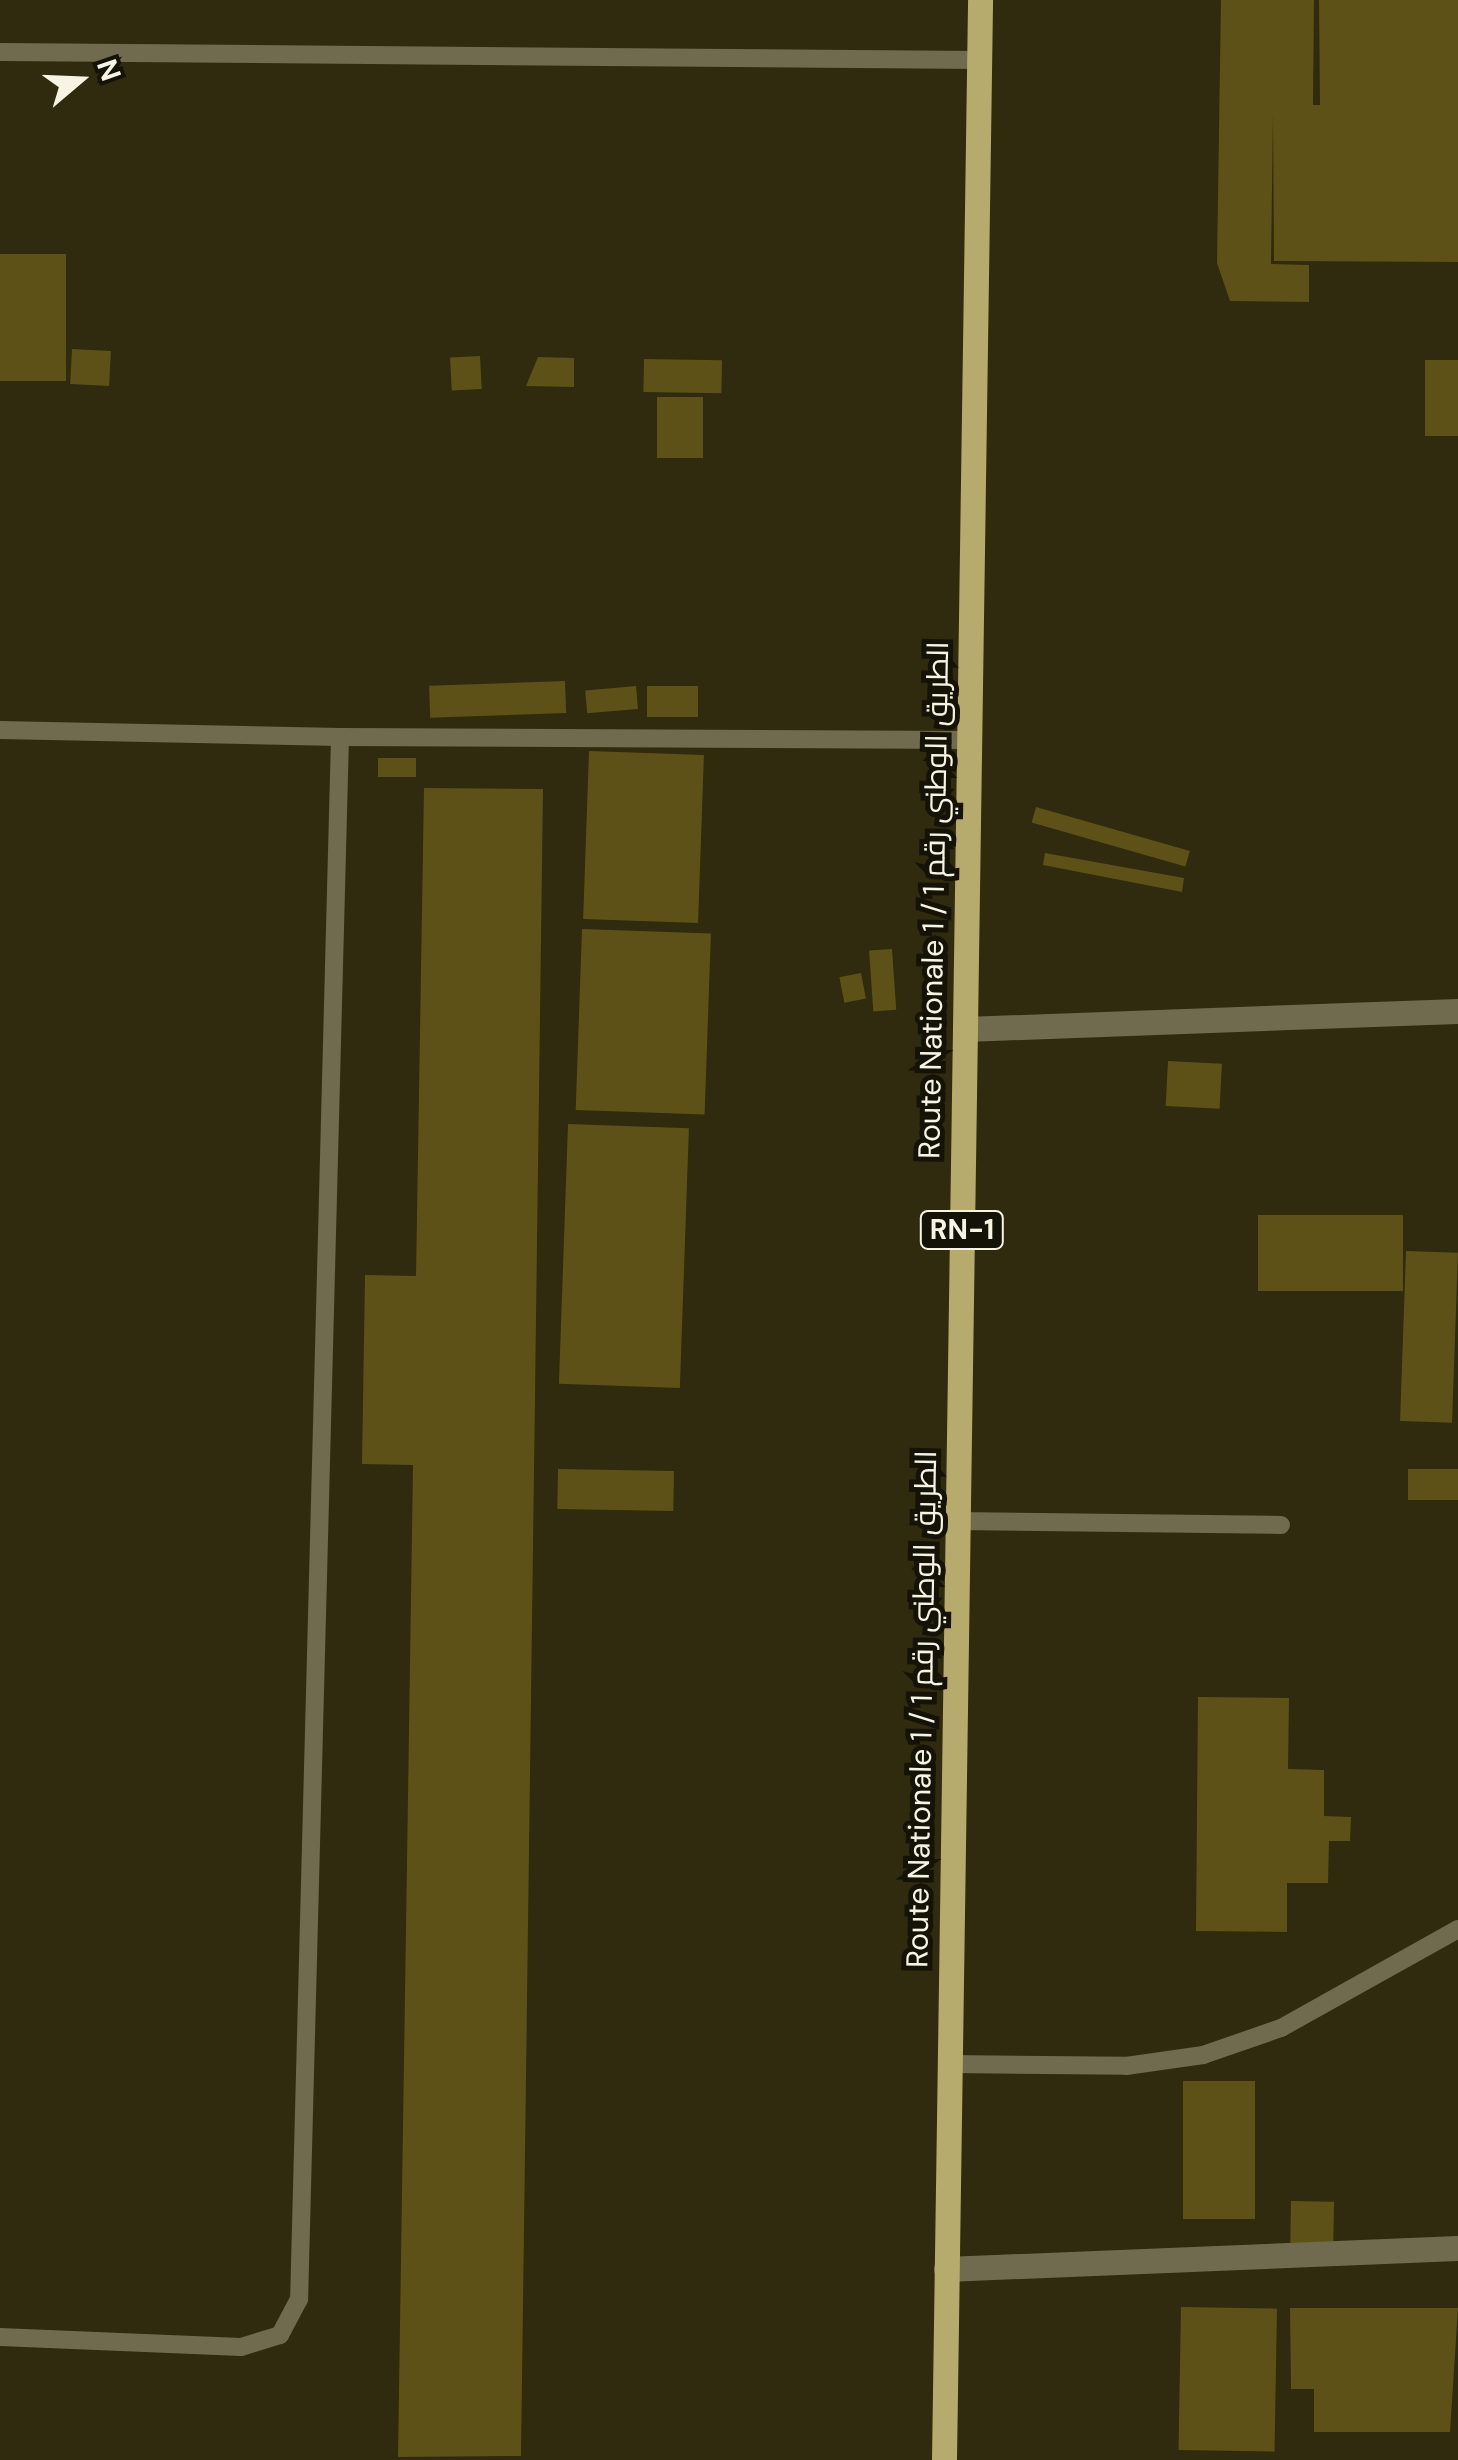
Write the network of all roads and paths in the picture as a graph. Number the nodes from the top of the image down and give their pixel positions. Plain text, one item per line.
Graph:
1 (980, 0) edge
2 (0, 52) edge
3 (979, 60) junction
4 (0, 730) edge
5 (340, 737) junction
6 (968, 740) junction
7 (1458, 1011) edge
8 (965, 1029) junction
9 (957, 1521) junction
10 (1282, 1524) dead end
11 (1458, 1929) edge
12 (948, 2064) junction
13 (1458, 2248) edge
14 (946, 2269) junction
15 (0, 2338) edge
16 (944, 2460) edge

1 - 3 main road, Route Nationale 1 / الطريق الوطني رقم 1 / RN-1
2 - 3 lane
3 - 6 main road, Route Nationale 1 / الطريق الوطني رقم 1 / RN-1
4 - 5 lane
5 - 6 lane
5 - 15 lane
6 - 8 main road, Route Nationale 1 / الطريق الوطني رقم 1 / RN-1
7 - 8 street
8 - 9 main road, Route Nationale 1 / الطريق الوطني رقم 1 / RN-1
9 - 10 lane
9 - 12 main road, Route Nationale 1 / الطريق الوطني رقم 1 / RN-1
11 - 12 lane
12 - 14 main road, Route Nationale 1 / الطريق الوطني رقم 1 / RN-1
13 - 14 street
14 - 16 main road, Route Nationale 1 / الطريق الوطني رقم 1 / RN-1

